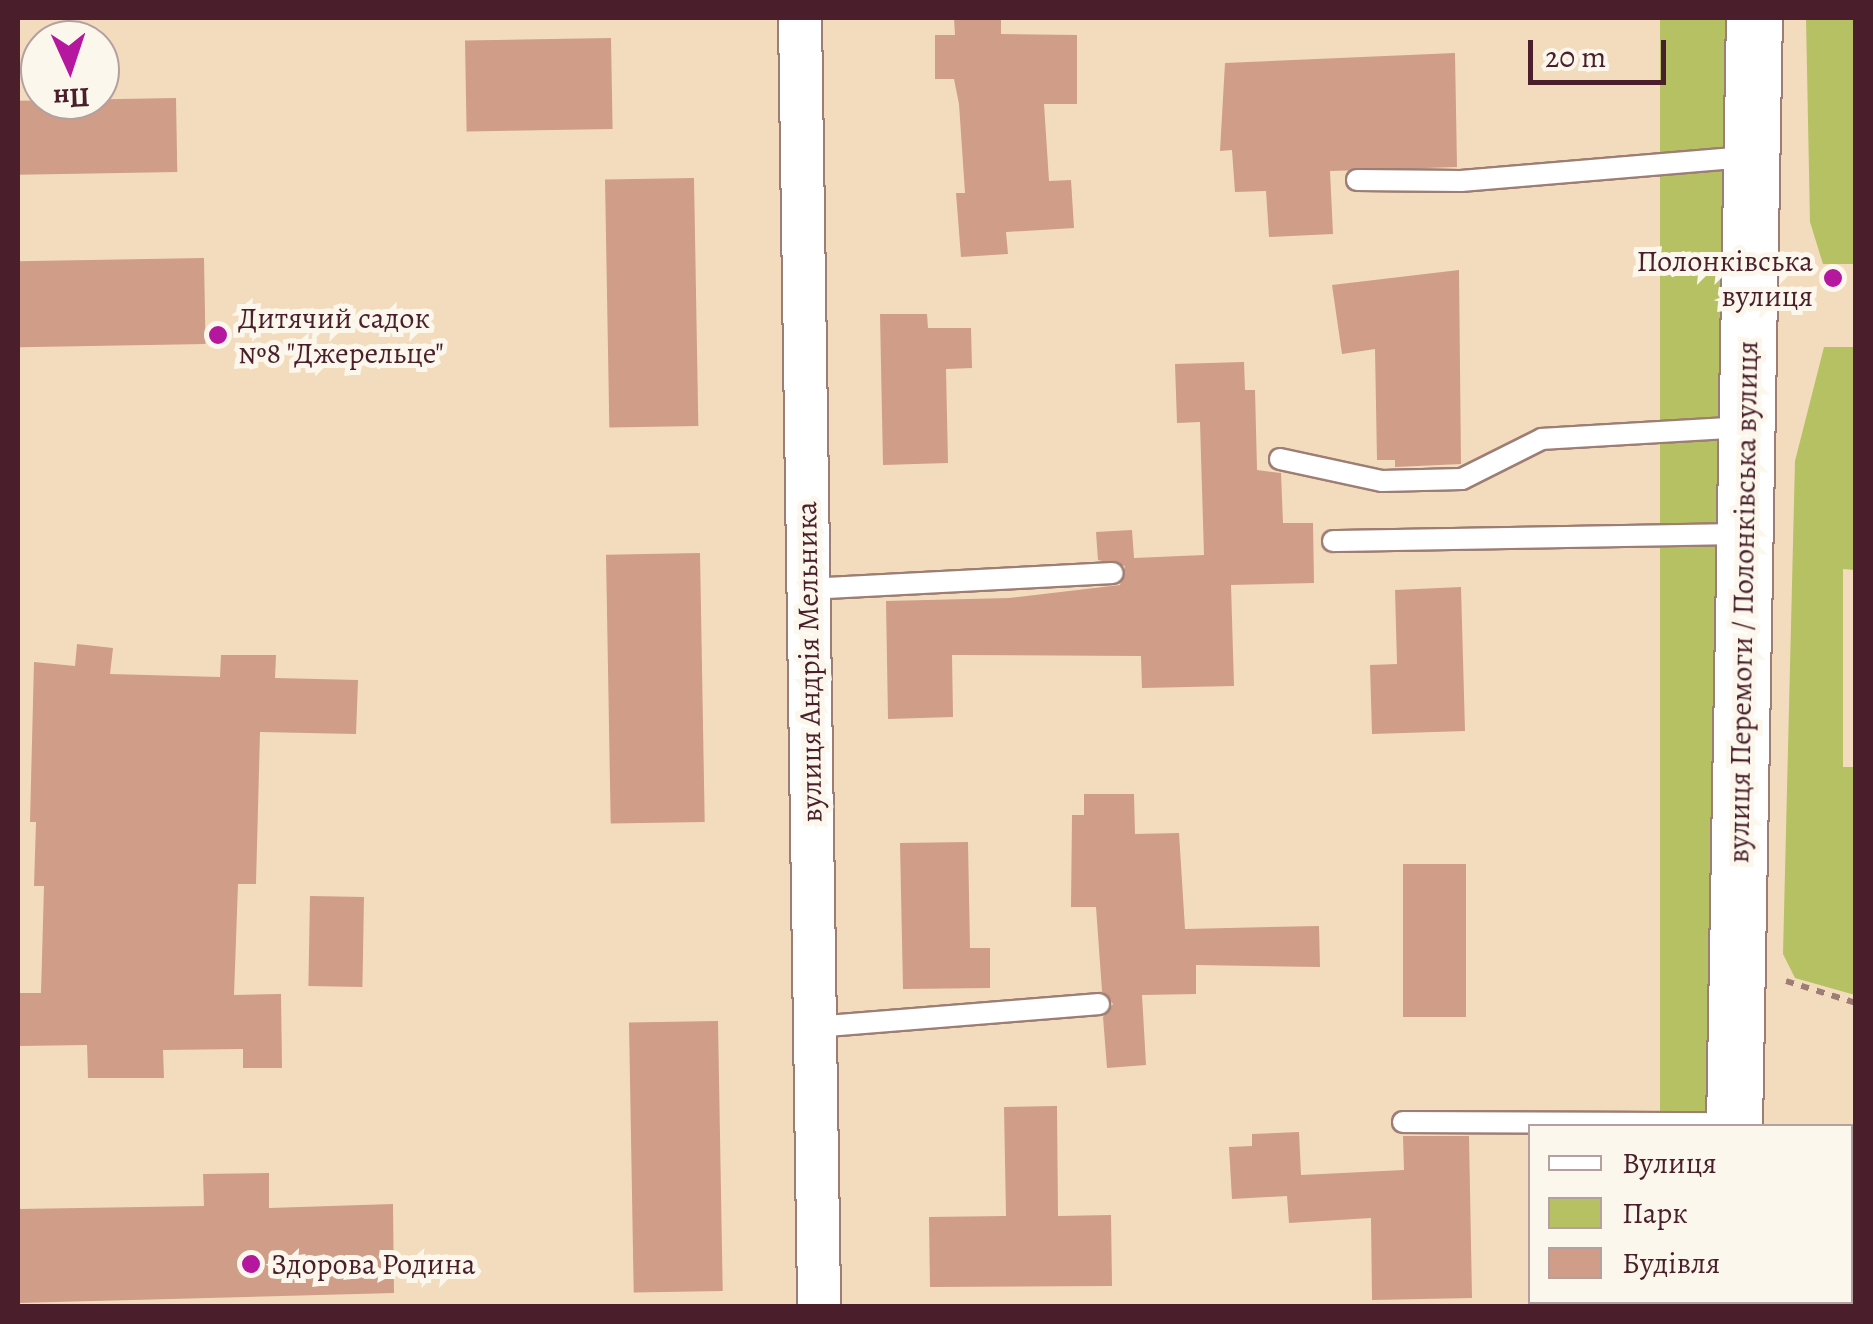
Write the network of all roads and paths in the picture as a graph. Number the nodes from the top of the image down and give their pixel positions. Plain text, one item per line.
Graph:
1 (800, 18) edge
2 (1754, 18) edge
3 (1752, 157) junction
4 (1357, 180) dead end
5 (1746, 426) junction
6 (1280, 460) dead end
7 (1745, 534) junction
8 (1334, 541) dead end
9 (1113, 573) dead end
10 (808, 589) junction
11 (1737, 952) junction
12 (1856, 1002) edge
13 (1099, 1004) dead end
14 (815, 1027) junction
15 (1402, 1122) dead end
16 (1623, 1124) edge
17 (1734, 1124) edge
18 (819, 1306) edge

1 - 10 street, вулиця Андрія Мельника
2 - 3 main road, вулиця Перемоги / Полонківська вулиця
3 - 4 lane
3 - 5 main road, вулиця Перемоги / Полонківська вулиця
5 - 6 lane
5 - 7 main road, вулиця Перемоги / Полонківська вулиця
7 - 8 lane
7 - 11 main road, вулиця Перемоги / Полонківська вулиця
9 - 10 lane
10 - 14 street, вулиця Андрія Мельника
11 - 12 path
11 - 17 main road, вулиця Перемоги / Полонківська вулиця
13 - 14 lane
14 - 18 street, вулиця Андрія Мельника
15 - 16 lane

